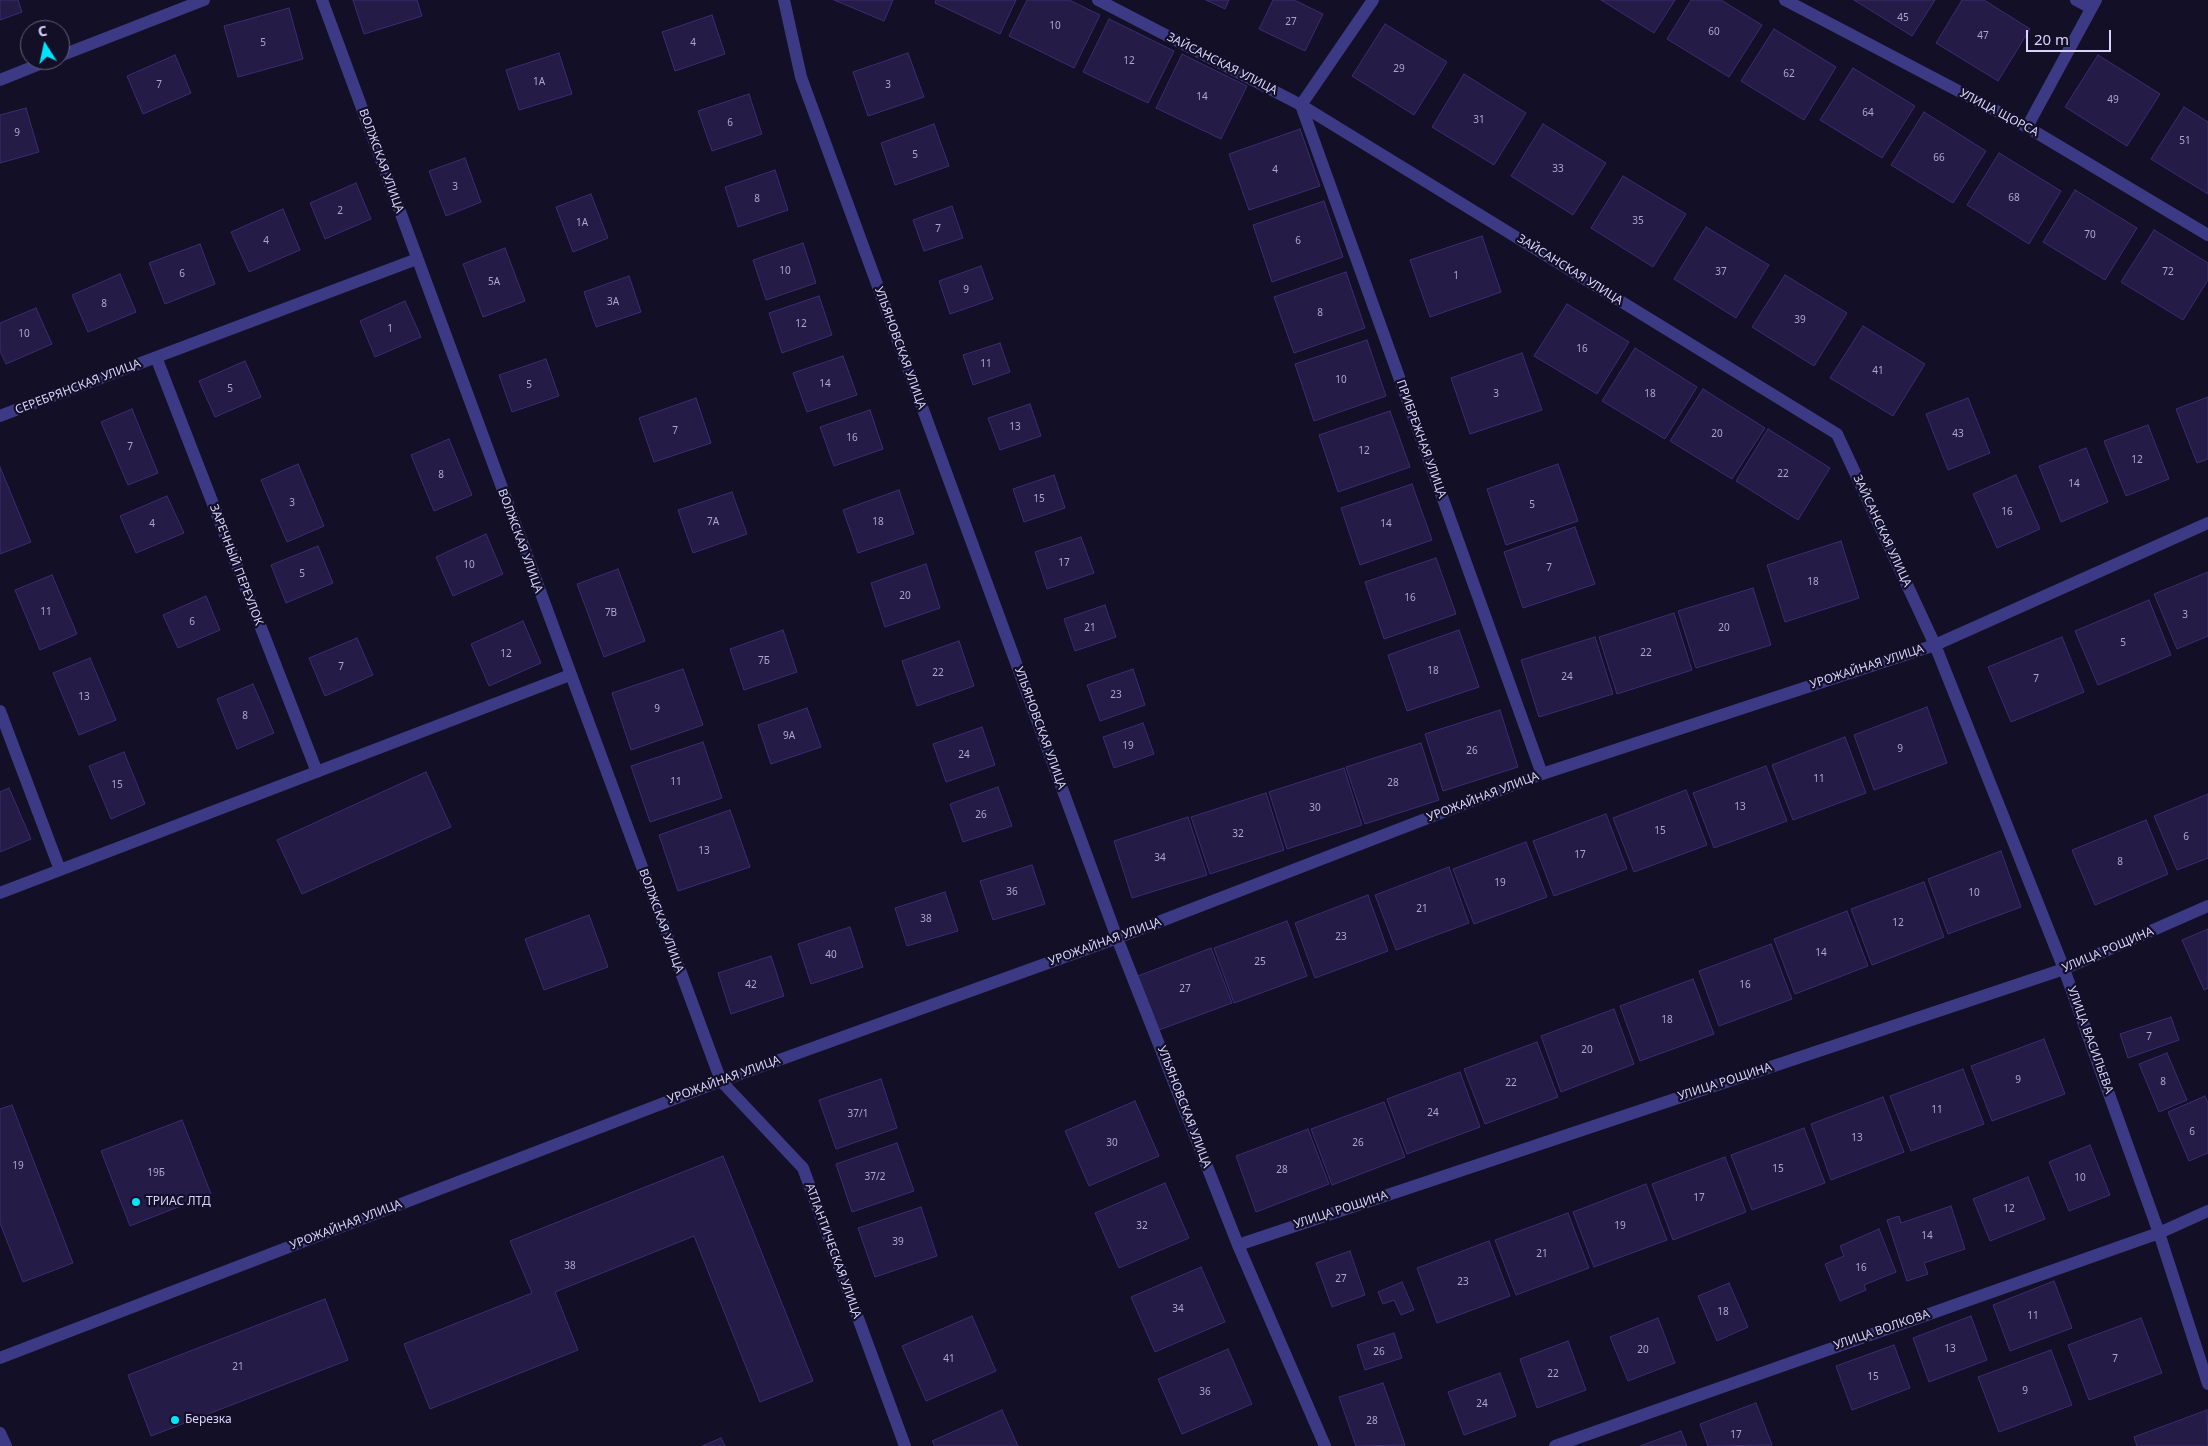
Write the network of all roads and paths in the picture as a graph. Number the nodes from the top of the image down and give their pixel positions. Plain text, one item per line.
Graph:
1 (204, 0) edge
2 (322, 0) edge
3 (784, 0) edge
4 (1098, 0) edge
5 (1373, 0) edge
6 (1784, 0) edge
7 (2076, 0) edge
8 (2094, 4) edge
9 (70, 52) edge
10 (25, 70) edge
11 (0, 80) edge
12 (1301, 105) junction
13 (2027, 127) junction
14 (2208, 235) edge
15 (417, 259) junction
16 (156, 357) junction
17 (0, 416) edge
18 (2208, 523) edge
19 (1935, 645) junction
20 (570, 675) junction
21 (0, 711) edge
22 (317, 772) junction
23 (1542, 774) junction
24 (60, 870) junction
25 (0, 893) edge
26 (2208, 906) edge
27 (1117, 938) junction
28 (2064, 969) junction
29 (721, 1081) junction
30 (2208, 1211) edge
31 (2159, 1233) junction
32 (1238, 1245) junction
33 (0, 1358) edge
34 (2208, 1384) edge
35 (0, 1433) edge
36 (6, 1446) edge
37 (905, 1446) edge
38 (1325, 1446) edge
39 (1554, 1446) edge

1 - 9 street
2 - 15 street, ВОЛЖСКАЯ УЛИЦА
3 - 27 street, УЛЬЯНОВСКАЯ УЛИЦА
4 - 12 street, ЗАЙСАНСКАЯ УЛИЦА
5 - 12 street
6 - 13 street, УЛИЦА ЩОРСА
7 - 8 street
8 - 13 street
10 - 11 street
12 - 19 street, ЗАЙСАНСКАЯ УЛИЦА
12 - 23 street, ПРИБРЕЖНАЯ УЛИЦА
13 - 14 street, УЛИЦА ЩОРСА
15 - 16 street, СЕРЕБРЯНСКАЯ УЛИЦА
15 - 20 street, ВОЛЖСКАЯ УЛИЦА
16 - 17 street, СЕРЕБРЯНСКАЯ УЛИЦА
16 - 22 street, ЗАРЕЧНЫЙ ПЕРЕУЛОК
18 - 19 street, УРОЖАЙНАЯ УЛИЦА
19 - 23 street, УРОЖАЙНАЯ УЛИЦА
19 - 28 street, УЛИЦА ВАСИЛЬЕВА
20 - 22 street
20 - 29 street, ВОЛЖСКАЯ УЛИЦА
21 - 24 street
22 - 24 street
23 - 27 street, УРОЖАЙНАЯ УЛИЦА
24 - 25 street
26 - 28 street, УЛИЦА РОЩИНА
27 - 29 street, УРОЖАЙНАЯ УЛИЦА
27 - 32 street, УЛЬЯНОВСКАЯ УЛИЦА
28 - 31 street, УЛИЦА ВАСИЛЬЕВА
28 - 32 street, УЛИЦА РОЩИНА
29 - 33 street, УРОЖАЙНАЯ УЛИЦА
29 - 37 street, АТЛАНТИЧЕСКАЯ УЛИЦА
30 - 31 street, УЛИЦА ВОЛКОВА
31 - 34 street, УЛИЦА ВАСИЛЬЕВА
31 - 39 street, УЛИЦА ВОЛКОВА
32 - 38 street, УЛЬЯНОВСКАЯ УЛИЦА
35 - 36 street

